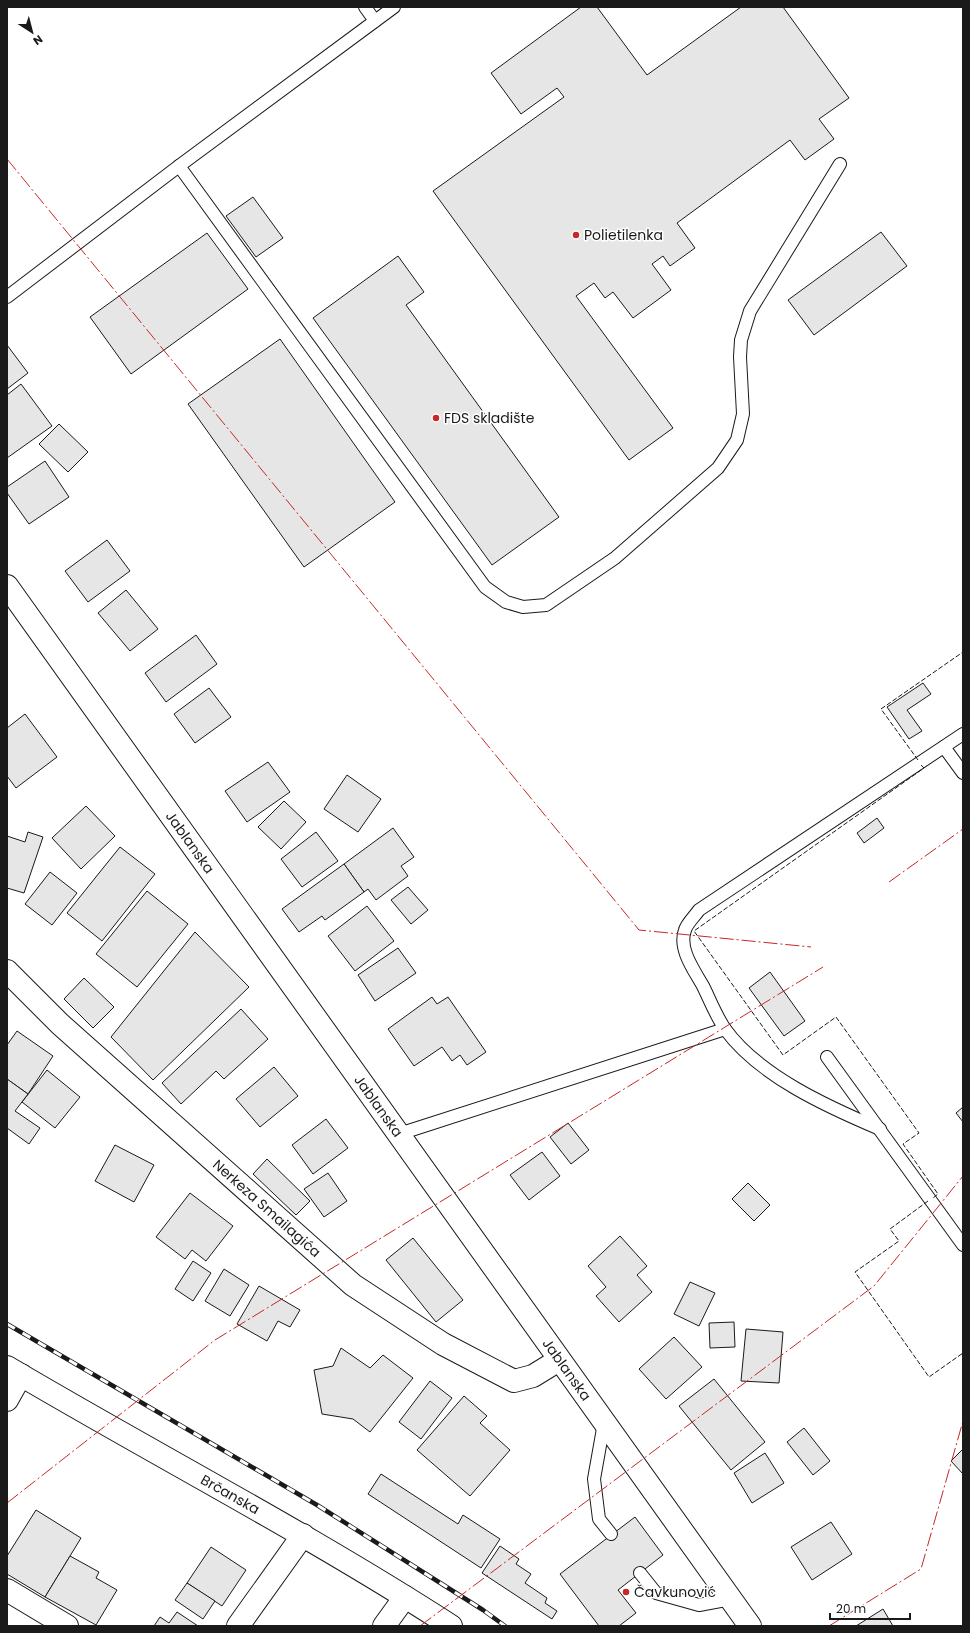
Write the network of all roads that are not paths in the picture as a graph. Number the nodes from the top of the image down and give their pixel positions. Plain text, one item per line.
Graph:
1 (365, 7) edge
2 (394, 7) edge
3 (375, 21) junction
4 (840, 164) dead end
5 (179, 166) junction
6 (7, 297) edge
7 (7, 586) edge
8 (963, 734) edge
9 (944, 747) junction
10 (963, 773) edge
11 (7, 971) edge
12 (725, 1029) junction
13 (827, 1057) dead end
14 (880, 1129) junction
15 (399, 1134) junction
16 (963, 1244) edge
17 (559, 1360) junction
18 (14, 1371) edge
19 (7, 1400) edge
20 (604, 1422) junction
21 (611, 1534) dead end
22 (303, 1535) junction
23 (640, 1572) dead end
24 (7, 1590) edge
25 (406, 1597) junction
26 (731, 1599) junction
27 (67, 1626) edge
28 (238, 1626) edge
29 (384, 1626) edge
30 (451, 1626) edge
31 (750, 1626) edge

1 - 3 lane
2 - 3 lane
3 - 5 lane
4 - 5 lane
5 - 6 lane
7 - 15 street, Jablanska
8 - 9 lane
9 - 10 lane
9 - 12 lane
11 - 17 street, Nerkeza Smailagića
12 - 14 lane
12 - 15 lane
13 - 14 lane
14 - 16 lane
15 - 17 street, Jablanska
17 - 20 street, Jablanska
18 - 19 street
18 - 22 street, Brčanska
20 - 21 lane
20 - 26 street, Jablanska
22 - 25 street, Brčanska
22 - 28 street
23 - 26 lane
24 - 27 street
25 - 29 street
25 - 30 street, Brčanska
26 - 31 street, Jablanska

